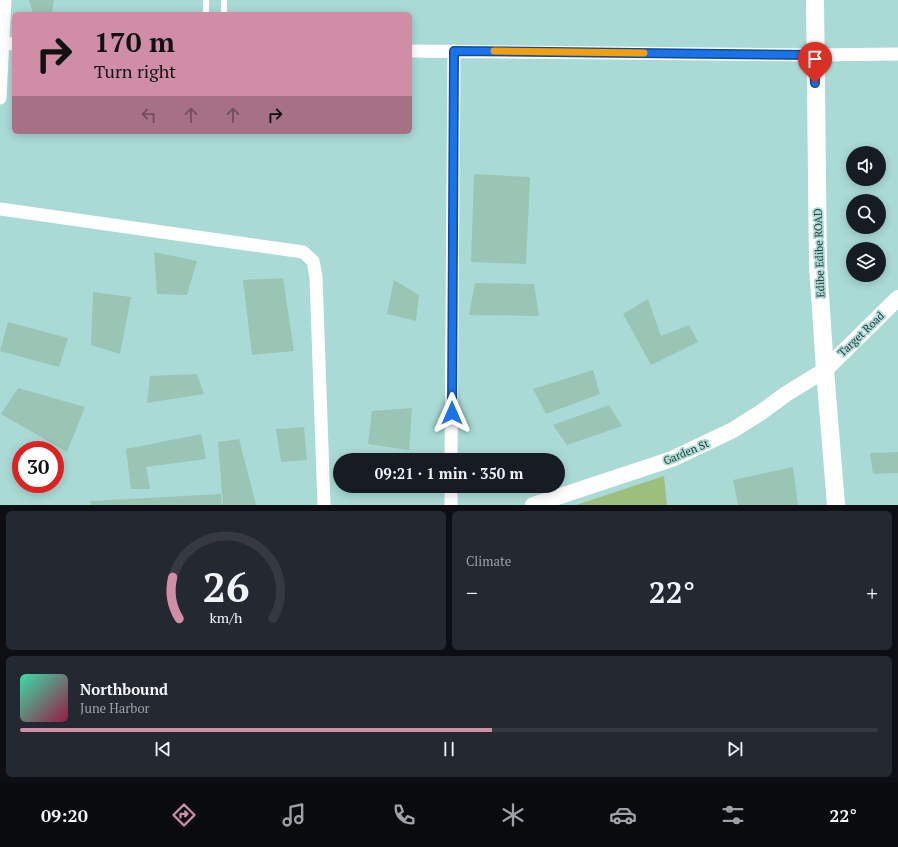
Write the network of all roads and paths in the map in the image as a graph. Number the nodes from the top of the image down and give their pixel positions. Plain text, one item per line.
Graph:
1 (5, 0) edge
2 (206, 0) edge
3 (224, 0) edge
4 (815, 0) edge
5 (206, 12) edge
6 (224, 12) edge
7 (6, 43) edge
8 (412, 51) edge
9 (454, 51) junction
10 (898, 54) edge
11 (814, 55) junction
12 (0, 98) edge
13 (0, 209) edge
14 (898, 299) edge
15 (825, 370) junction
16 (451, 453) edge
17 (451, 493) edge
18 (324, 505) edge
19 (451, 505) edge
20 (533, 505) edge
21 (836, 505) edge

1 - 7 street
2 - 5 lane
3 - 6 lane
4 - 11 main road, Edibe Edibe ROAD
7 - 12 street
8 - 9 street
9 - 11 street
9 - 16 street
10 - 11 street
11 - 15 main road, Edibe Edibe ROAD
13 - 18 street
14 - 15 street, Target Road
15 - 20 street, Garden St
15 - 21 main road, Edibe Edibe ROAD
17 - 19 street

